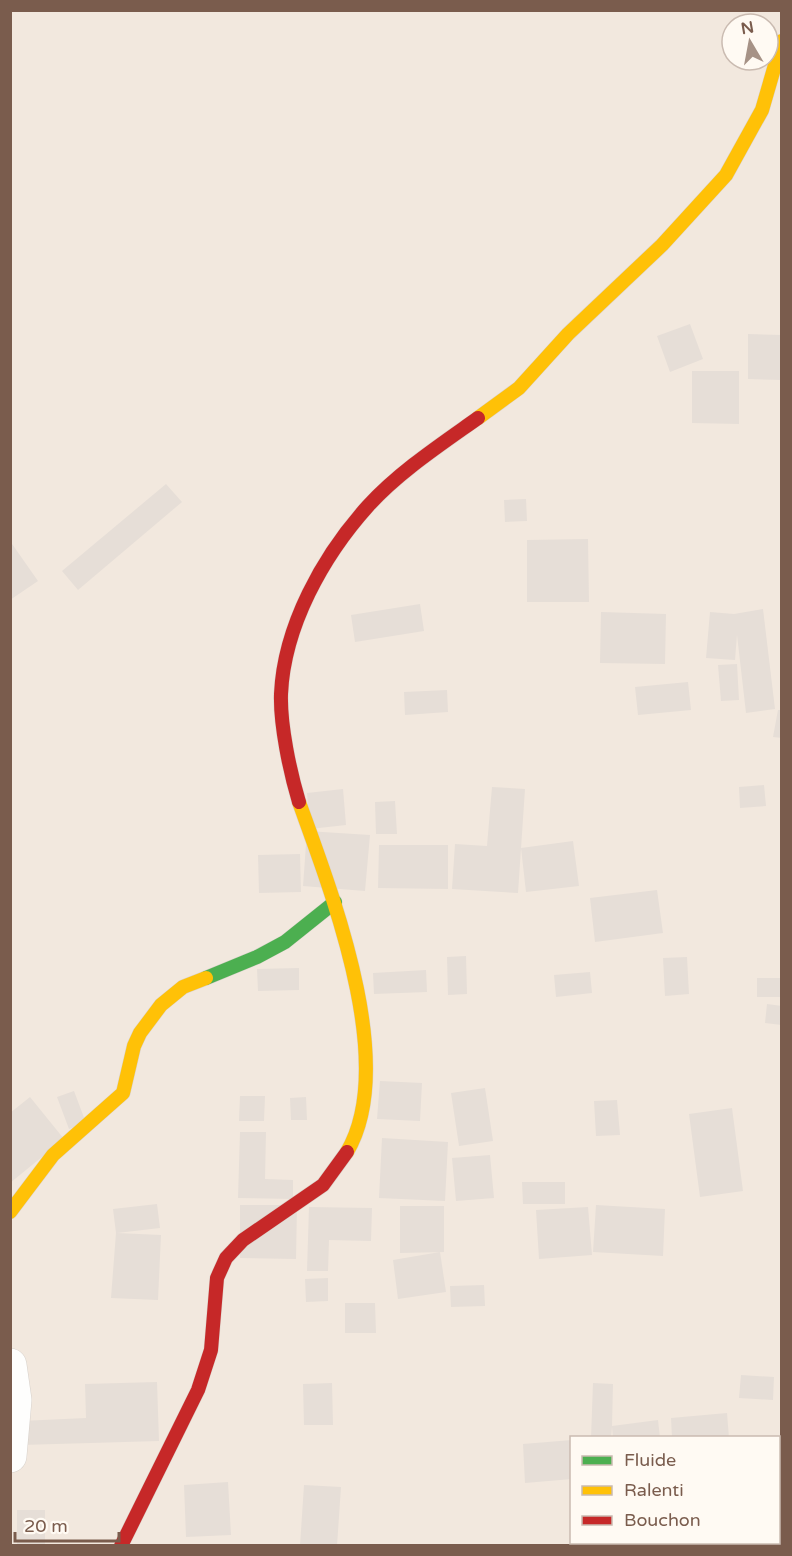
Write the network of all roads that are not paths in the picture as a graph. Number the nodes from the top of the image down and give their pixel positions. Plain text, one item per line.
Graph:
1 (782, 40) edge
2 (335, 902) junction
3 (10, 1212) edge
4 (10, 1365) edge
5 (10, 1456) edge
6 (121, 1545) edge

1 - 2 street
2 - 3 street
2 - 6 street
4 - 5 street

